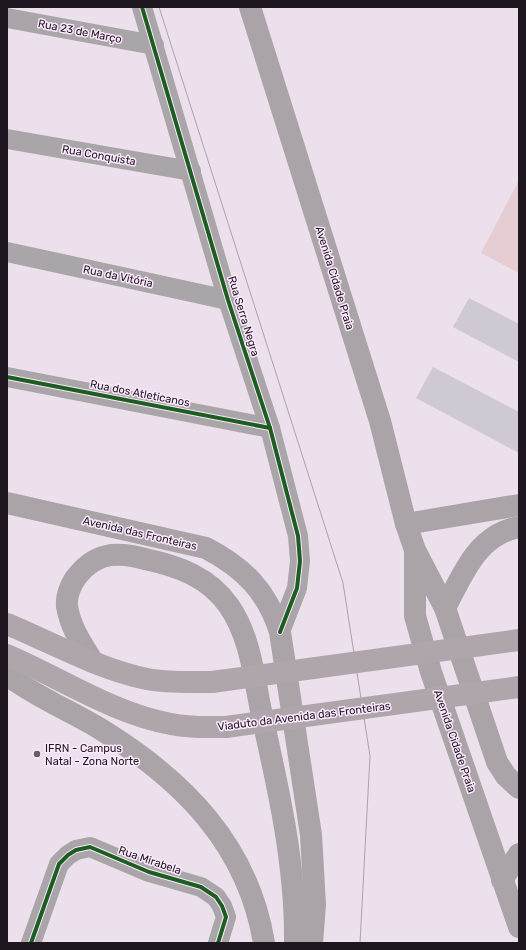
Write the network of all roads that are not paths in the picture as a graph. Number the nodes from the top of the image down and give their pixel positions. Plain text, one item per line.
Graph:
1 (142, 7) edge
2 (250, 7) edge
3 (7, 18) edge
4 (154, 45) junction
5 (7, 139) edge
6 (191, 171) junction
7 (7, 252) edge
8 (228, 300) junction
9 (7, 377) edge
10 (270, 428) junction
11 (7, 503) edge
12 (519, 505) edge
13 (406, 524) junction
14 (519, 527) edge
15 (415, 550) junction
16 (445, 608) junction
17 (7, 624) edge
18 (280, 632) junction
19 (519, 640) edge
20 (7, 655) edge
21 (93, 662) junction
22 (7, 675) edge
23 (519, 687) edge
24 (519, 788) edge
25 (519, 854) edge
26 (502, 880) junction
27 (519, 927) edge
28 (31, 943) edge
29 (218, 943) edge
30 (264, 943) edge
31 (295, 943) edge
32 (312, 943) edge

1 - 4 street, Rua Serra Negra
2 - 13 main road, Avenida Cidade Praia
3 - 4 street, Rua 23 de Março
4 - 6 street, Rua Serra Negra
5 - 6 street, Rua Conquista
6 - 8 street, Rua Serra Negra
7 - 8 street, Rua da Vitória
8 - 10 street, Rua Serra Negra
9 - 10 street, Rua dos Atleticanos
10 - 18 street, Rua Serra Negra
11 - 18 main road, Avenida das Fronteiras
12 - 13 main road
13 - 15 main road, Avenida Cidade Praia
14 - 16 main road
15 - 16 main road, Avenida Cidade Praia
15 - 26 main road, Avenida Cidade Praia
16 - 24 main road, Avenida Cidade Praia
17 - 21 main road
18 - 32 main road, Avenida das Fronteiras
19 - 21 main road, bridge
20 - 23 main road, Viaduto da Avenida das Fronteiras, bridge
21 - 31 main road
22 - 30 main road
25 - 26 main road
26 - 27 main road, Avenida Cidade Praia
28 - 29 street, Rua Mirabela

